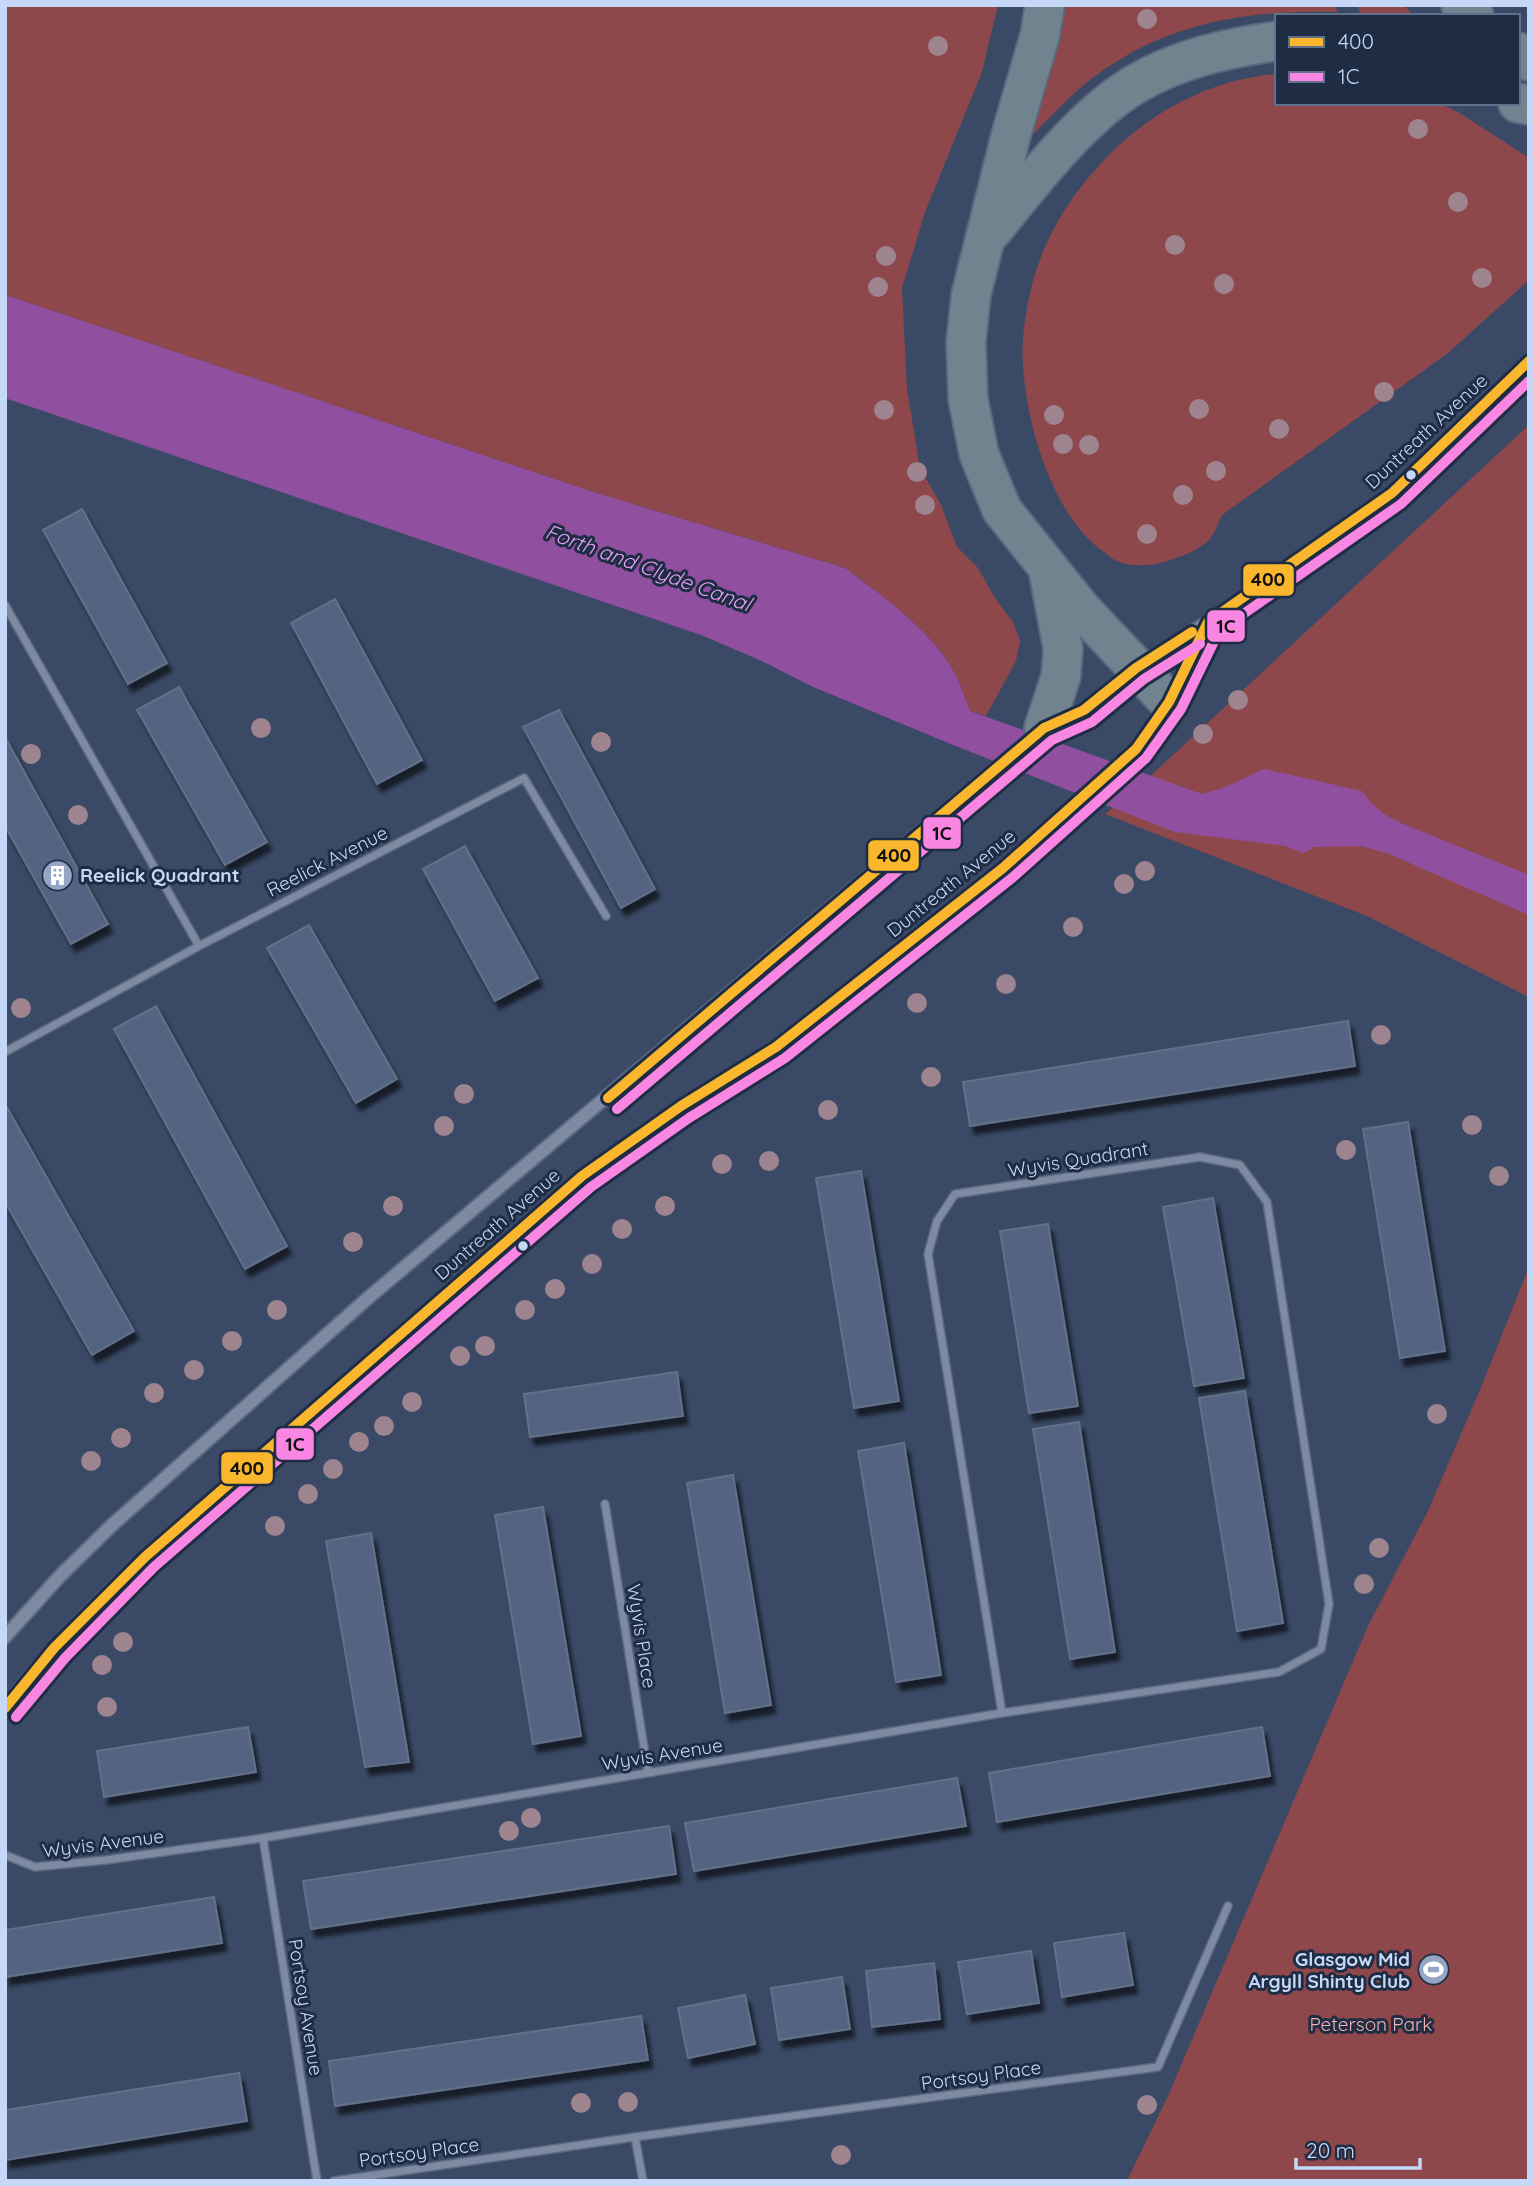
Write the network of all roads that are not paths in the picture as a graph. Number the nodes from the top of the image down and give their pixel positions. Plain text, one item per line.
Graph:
1 (1045, 5) edge
2 (1275, 41) edge
3 (985, 239) junction
4 (1529, 361) edge
5 (1048, 569) junction
6 (5, 605) edge
7 (1208, 622) junction
8 (1136, 668) junction
9 (1168, 702) junction
10 (1044, 728) junction
11 (606, 916) dead end
12 (199, 946) junction
13 (5, 1052) edge
14 (605, 1504) dead end
15 (5, 1637) edge
16 (1321, 1649) joint
17 (5, 1708) edge
18 (1002, 1713) junction
19 (648, 1772) junction
20 (263, 1838) junction
21 (5, 1856) edge
22 (1228, 1906) dead end
23 (635, 2137) junction
24 (317, 2181) edge
25 (334, 2181) edge
26 (643, 2181) edge

1 - 3 main road
2 - 3 main road
3 - 5 main road
4 - 7 street, Duntreath Avenue
5 - 8 main road
5 - 10 main road
6 - 12 street
7 - 8 street, Duntreath Avenue
7 - 9 street, Duntreath Avenue
8 - 9 main road
8 - 10 street, Duntreath Avenue
9 - 17 street, Duntreath Avenue
10 - 15 street, Duntreath Avenue
11 - 12 street, Reelick Avenue
12 - 13 street, Reelick Avenue
14 - 19 street, Wyvis Place
16 - 18 street, Wyvis Avenue
16 - 18 street, Wyvis Quadrant
18 - 19 street, Wyvis Avenue
19 - 20 street, Wyvis Avenue
20 - 21 street, Wyvis Avenue
20 - 24 street, Portsoy Avenue
22 - 23 street, Portsoy Place
23 - 25 street, Portsoy Place
23 - 26 street

